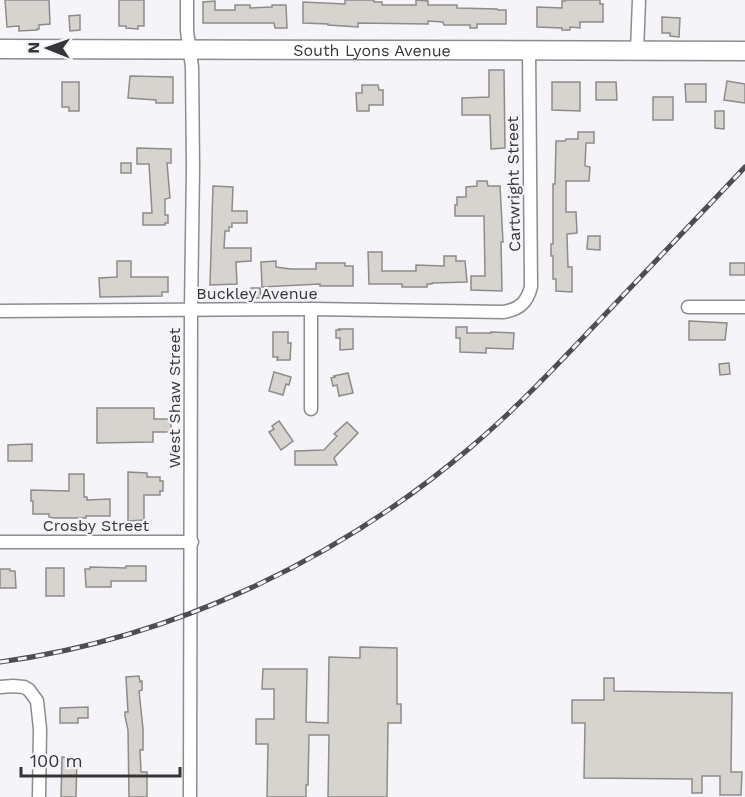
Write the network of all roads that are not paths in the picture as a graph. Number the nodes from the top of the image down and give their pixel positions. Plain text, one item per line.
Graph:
1 (188, 0) edge
2 (639, 0) edge
3 (0, 49) edge
4 (189, 49) junction
5 (529, 51) junction
6 (637, 51) junction
7 (745, 51) edge
8 (688, 307) dead end
9 (745, 307) edge
10 (311, 309) junction
11 (191, 310) junction
12 (514, 310) joint
13 (0, 311) edge
14 (311, 409) dead end
15 (0, 542) edge
16 (192, 542) junction
17 (0, 687) edge
18 (39, 797) edge
19 (190, 797) edge

1 - 4 street, West Shaw Street
2 - 6 street
3 - 4 street, South Lyons Avenue
4 - 5 street, South Lyons Avenue
4 - 11 street, West Shaw Street
5 - 6 street, South Lyons Avenue
5 - 12 street, Cartwright Street
6 - 7 street, South Lyons Avenue
8 - 9 street
10 - 11 street, Buckley Avenue
10 - 12 street, Buckley Avenue
10 - 14 street
11 - 13 street, Buckley Avenue
11 - 16 street, West Shaw Street
15 - 16 street, Crosby Street
16 - 19 street, West Shaw Street
17 - 18 street

